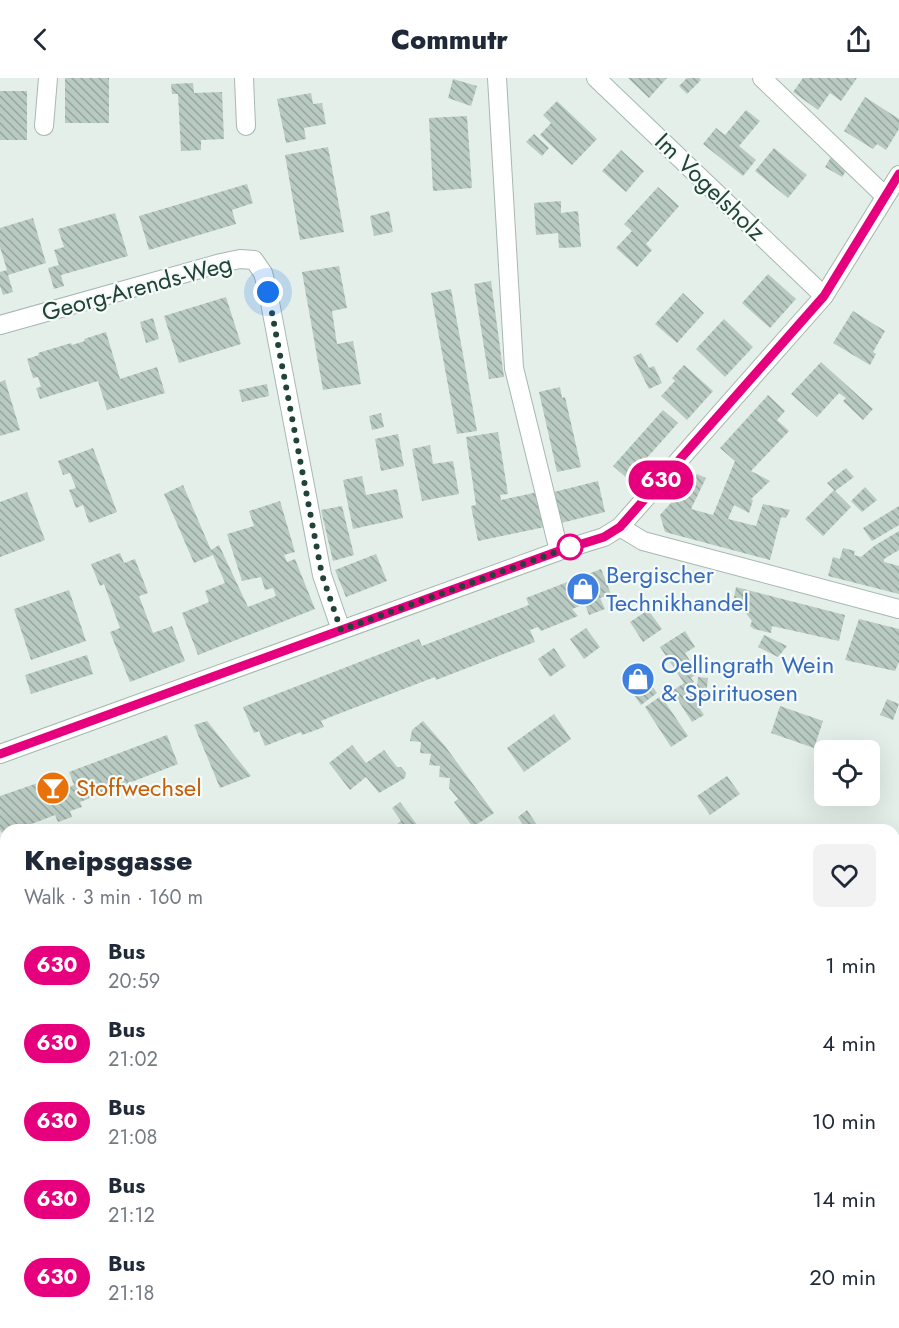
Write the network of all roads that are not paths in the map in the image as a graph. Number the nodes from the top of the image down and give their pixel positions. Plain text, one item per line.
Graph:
1 (48, 78) edge
2 (244, 78) edge
3 (497, 78) edge
4 (596, 78) edge
5 (762, 78) edge
6 (45, 126) dead end
7 (246, 126) dead end
8 (899, 174) edge
9 (885, 196) junction
10 (824, 296) junction
11 (0, 325) edge
12 (620, 527) junction
13 (559, 551) junction
14 (899, 609) edge
15 (341, 630) junction
16 (0, 754) edge

1 - 6 street
2 - 7 street
3 - 13 street
4 - 10 street, Im Vogelsholz
5 - 9 street
8 - 9 street
9 - 10 street
10 - 12 street
11 - 15 street, Georg-Arends-Weg
12 - 13 street
12 - 14 street
13 - 15 street
15 - 16 street

